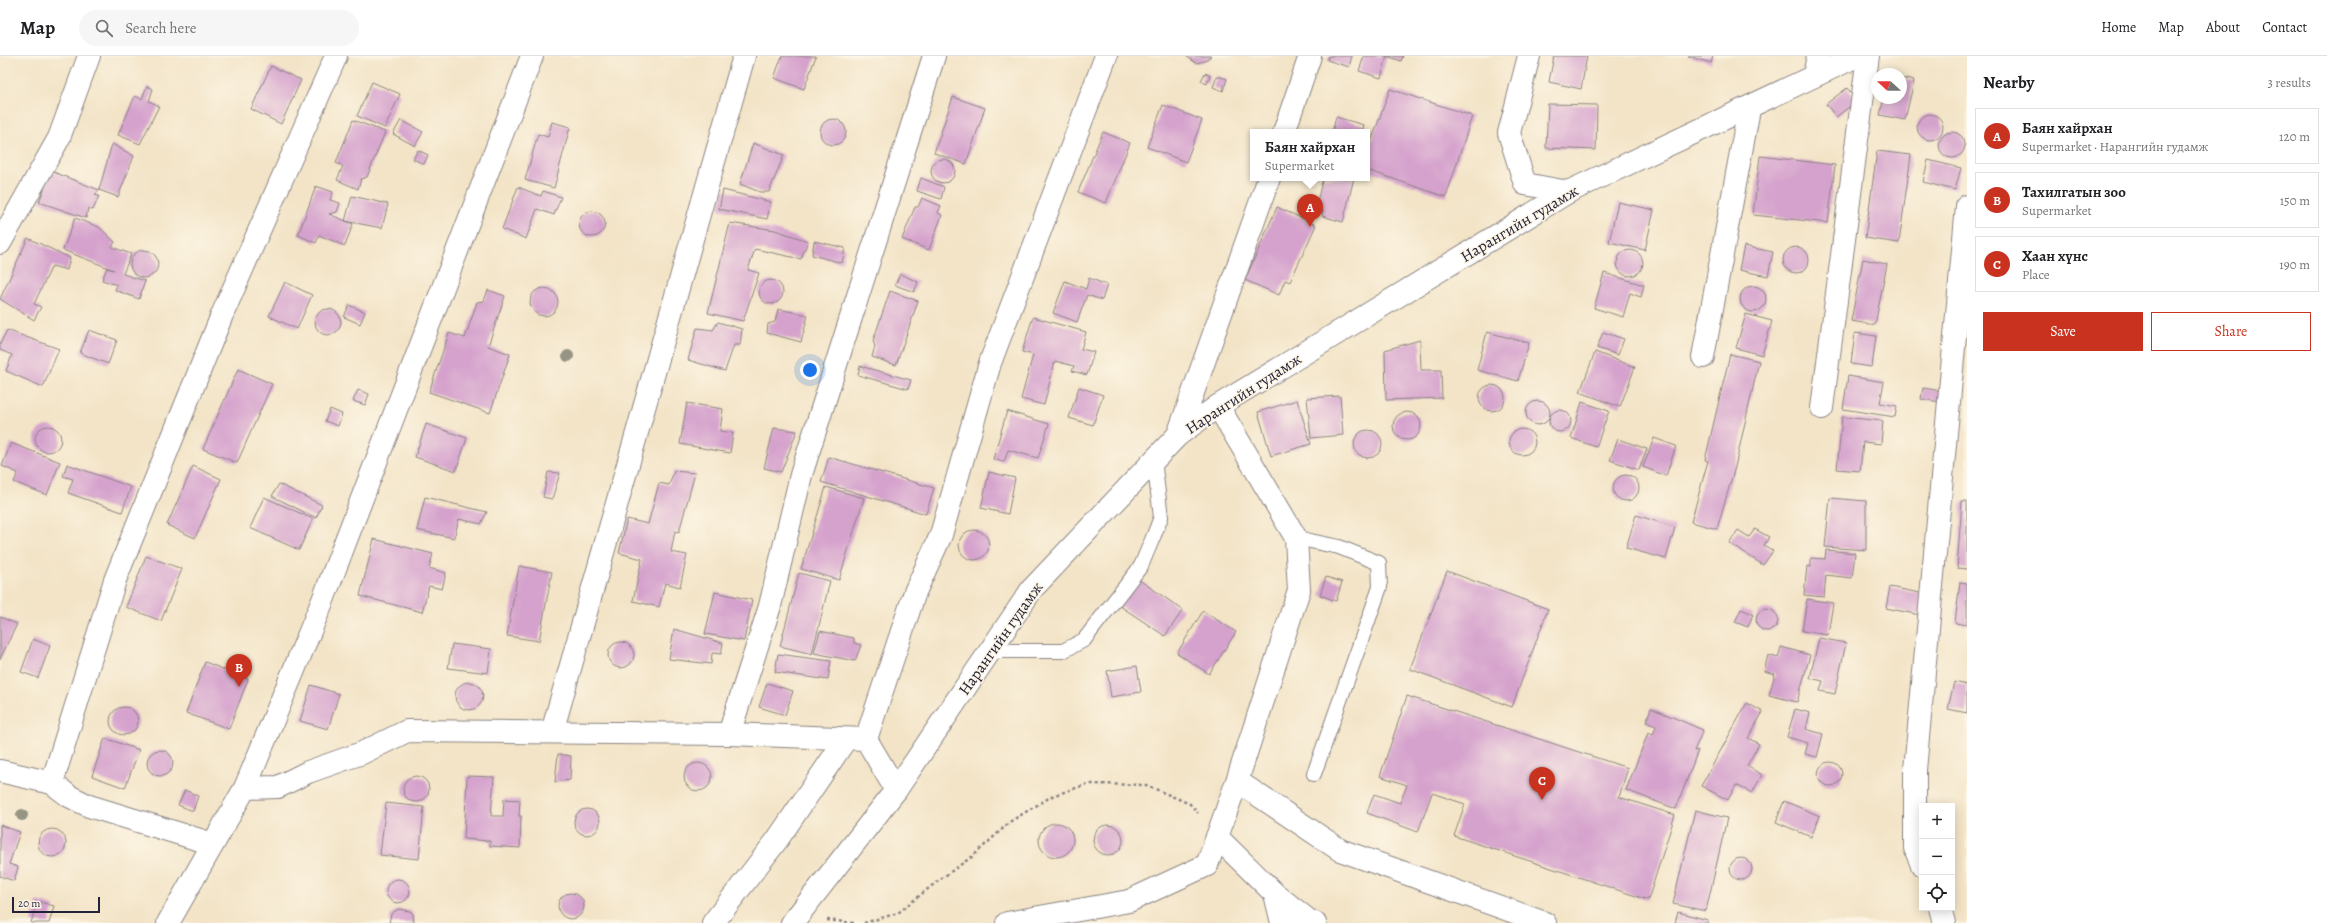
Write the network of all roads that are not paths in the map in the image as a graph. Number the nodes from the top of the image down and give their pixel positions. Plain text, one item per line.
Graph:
1 (89, 56) edge
2 (336, 56) edge
3 (532, 56) edge
4 (744, 56) edge
5 (934, 56) edge
6 (1106, 56) edge
7 (1310, 56) edge
8 (1529, 56) edge
9 (1857, 56) edge
10 (1868, 56) edge
11 (1816, 66) edge
12 (1749, 109) junction
13 (1285, 129) edge
14 (1268, 181) edge
15 (1568, 192) junction
16 (1967, 206) edge
17 (0, 243) edge
18 (1703, 357) dead end
19 (1218, 406) junction
20 (1822, 408) dead end
21 (1178, 435) junction
22 (1154, 460) junction
23 (1296, 538) junction
24 (989, 651) junction
25 (552, 732) junction
26 (729, 734) junction
27 (856, 739) junction
28 (0, 771) edge
29 (1314, 774) dead end
30 (1237, 781) junction
31 (52, 784) junction
32 (245, 788) junction
33 (896, 790) junction
34 (1217, 837) junction
35 (213, 844) junction
36 (1919, 858) edge
37 (1275, 894) junction
38 (1941, 911) edge
39 (168, 923) edge
40 (713, 923) edge
41 (792, 923) edge
42 (1007, 923) edge
43 (1282, 923) edge
44 (1315, 923) edge
45 (1545, 923) edge
46 (1944, 923) edge

1 - 17 street
2 - 31 street
3 - 32 street
4 - 25 street
5 - 26 street
6 - 27 street
7 - 13 street
8 - 15 street
9 - 11 street, Нарангийн гудамж
10 - 20 street
11 - 12 street, Нарангийн гудамж
12 - 15 street, Нарангийн гудамж
12 - 18 street
14 - 21 street
15 - 19 street, Нарангийн гудамж
16 - 36 street
19 - 21 street, Нарангийн гудамж
19 - 23 street
21 - 22 street, Нарангийн гудамж
22 - 24 street, Нарангийн гудамж
22 - 24 lane
23 - 29 lane
23 - 30 street
24 - 33 street, Нарангийн гудамж
25 - 26 street
25 - 32 street
26 - 27 street
27 - 33 street
27 - 40 street
28 - 31 street
30 - 34 street
30 - 45 street
31 - 35 street
32 - 35 street
33 - 41 street, Нарангийн гудамж
34 - 37 street
34 - 42 street
35 - 39 street
37 - 43 street
37 - 44 street
38 - 46 street

